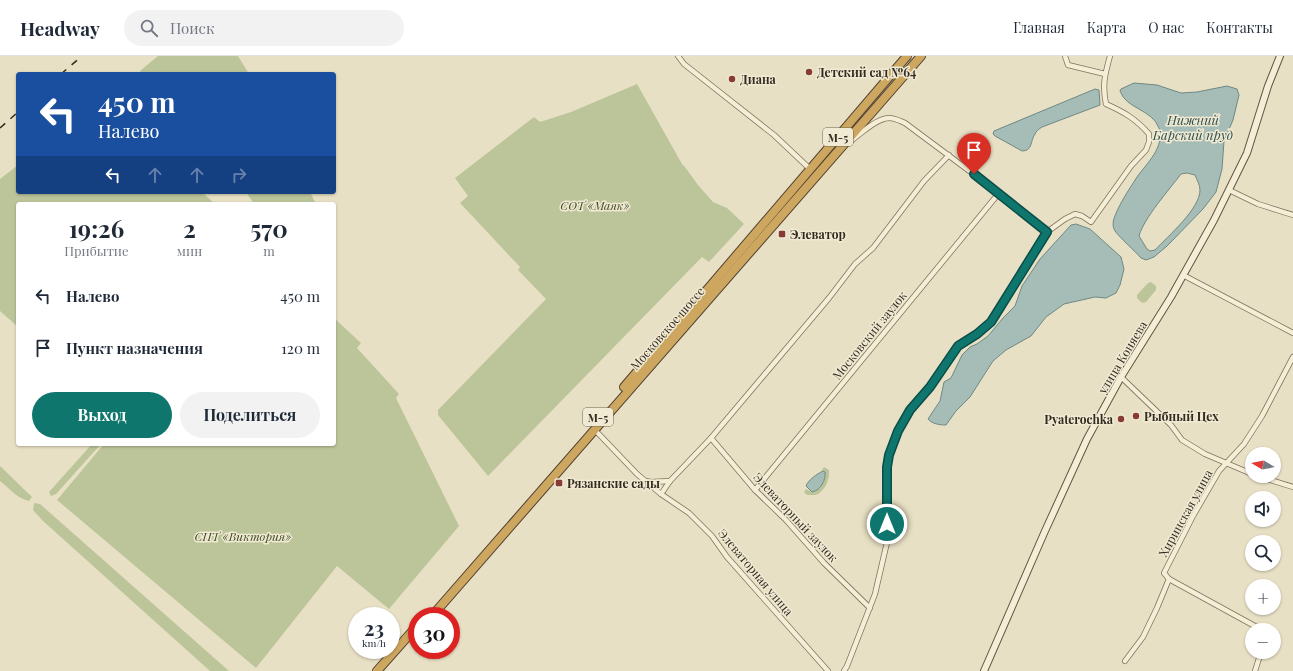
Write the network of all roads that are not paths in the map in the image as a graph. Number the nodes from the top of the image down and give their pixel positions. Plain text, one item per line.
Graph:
1 (678, 56) edge
2 (907, 56) edge
3 (921, 56) edge
4 (1065, 56) edge
5 (1110, 56) edge
6 (1280, 56) edge
7 (1105, 74) junction
8 (835, 153) junction
9 (949, 155) junction
10 (810, 169) junction
11 (1229, 190) junction
12 (999, 193) junction
13 (1293, 215) edge
14 (1047, 232) junction
15 (1183, 275) junction
16 (1293, 333) edge
17 (1293, 357) edge
18 (1121, 377) junction
19 (594, 429) junction
20 (711, 438) junction
21 (1226, 464) junction
22 (1245, 471) edge
23 (645, 481) junction
24 (670, 481) junction
25 (1280, 483) edge
26 (1293, 487) edge
27 (755, 490) junction
28 (661, 494) junction
29 (1169, 579) junction
30 (433, 607) edge
31 (440, 607) edge
32 (870, 608) junction
33 (1249, 623) edge
34 (408, 636) edge
35 (408, 643) edge
36 (1259, 659) edge
37 (1125, 661) dead end
38 (378, 671) edge
39 (384, 671) edge
40 (828, 671) edge
41 (844, 671) edge
42 (984, 671) edge
43 (1255, 671) edge

1 - 10 street
2 - 10 highway, Московское шоссе / М-5
3 - 8 highway, Московское шоссе / М-5
4 - 7 street
5 - 7 street
6 - 11 street, улица Коняева
7 - 14 street
8 - 9 street
8 - 19 highway, Московское шоссе / М-5
9 - 12 street
9 - 20 street
10 - 30 highway, Московское шоссе / М-5
11 - 13 street
11 - 15 street, улица Коняева
12 - 14 street
12 - 27 street, Московский заулок
14 - 32 street
15 - 16 street
15 - 18 street, улица Коняева
17 - 21 street, Хиринская улица
18 - 21 street
18 - 42 street, улица Коняева
19 - 23 street, Элеваторная улица
19 - 31 highway, Московское шоссе / М-5
20 - 24 street
20 - 27 street, Элеваторный заулок
21 - 22 street
21 - 29 street, Хиринская улица
23 - 24 street
23 - 28 street, Элеваторная улица
24 - 28 street
25 - 26 street
27 - 32 street, Элеваторный заулок
28 - 40 street, Элеваторная улица
29 - 33 street
29 - 37 street, Хиринская улица
32 - 41 street
34 - 38 highway
35 - 39 highway
36 - 43 street

